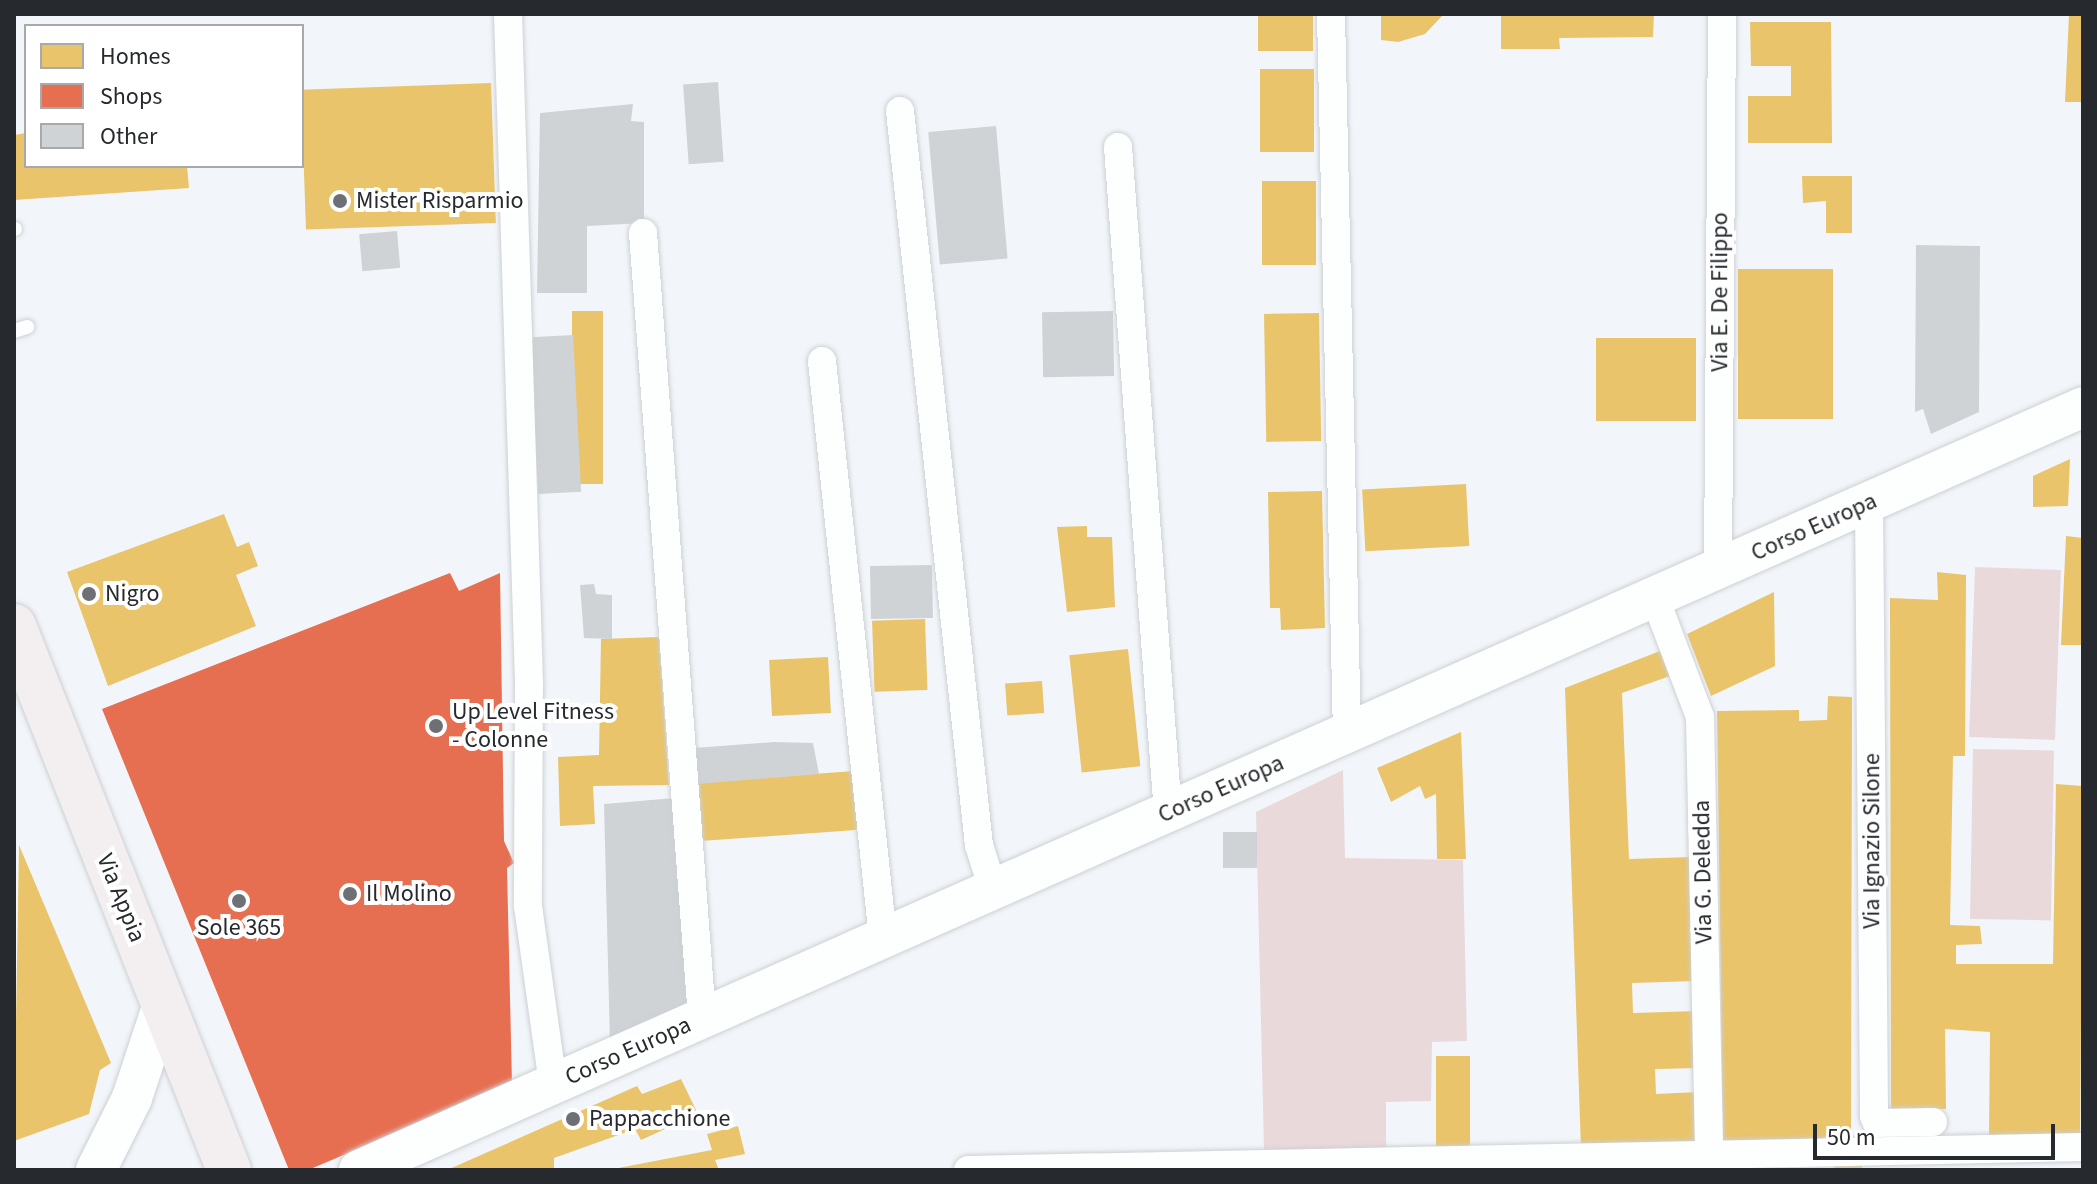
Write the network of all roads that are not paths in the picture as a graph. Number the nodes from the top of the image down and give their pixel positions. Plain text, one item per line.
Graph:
1 (508, 14) edge
2 (1331, 14) edge
3 (1722, 14) edge
4 (900, 111) dead end
5 (1118, 147) dead end
6 (643, 233) dead end
7 (822, 361) dead end
8 (2083, 407) edge
9 (1869, 502) junction
10 (1718, 570) junction
11 (1655, 598) junction
12 (14, 626) edge
13 (1347, 734) junction
14 (1168, 813) junction
15 (993, 890) junction
16 (883, 938) junction
17 (163, 1004) junction
18 (702, 1018) junction
19 (553, 1084) junction
20 (1933, 1122) dead end
21 (2083, 1147) edge
22 (1709, 1155) junction
23 (96, 1170) edge
24 (229, 1170) edge
25 (359, 1170) edge
26 (968, 1170) edge

1 - 19 street
2 - 13 street
3 - 10 street, Via E. De Filippo
4 - 15 street
5 - 14 street
6 - 18 street
7 - 16 street
8 - 9 main road, Corso Europa
9 - 10 main road, Corso Europa
9 - 20 street, Via Ignazio Silone
10 - 11 main road, Corso Europa
11 - 13 main road, Corso Europa
11 - 22 street, Via G. Deledda
12 - 17 main road, Via Appia
13 - 14 main road, Corso Europa
14 - 15 main road, Corso Europa
15 - 16 main road, Corso Europa
16 - 18 main road, Corso Europa
17 - 23 main road
17 - 24 main road, Via Appia
18 - 19 main road, Corso Europa
19 - 25 main road, Corso Europa
21 - 22 street
22 - 26 street

